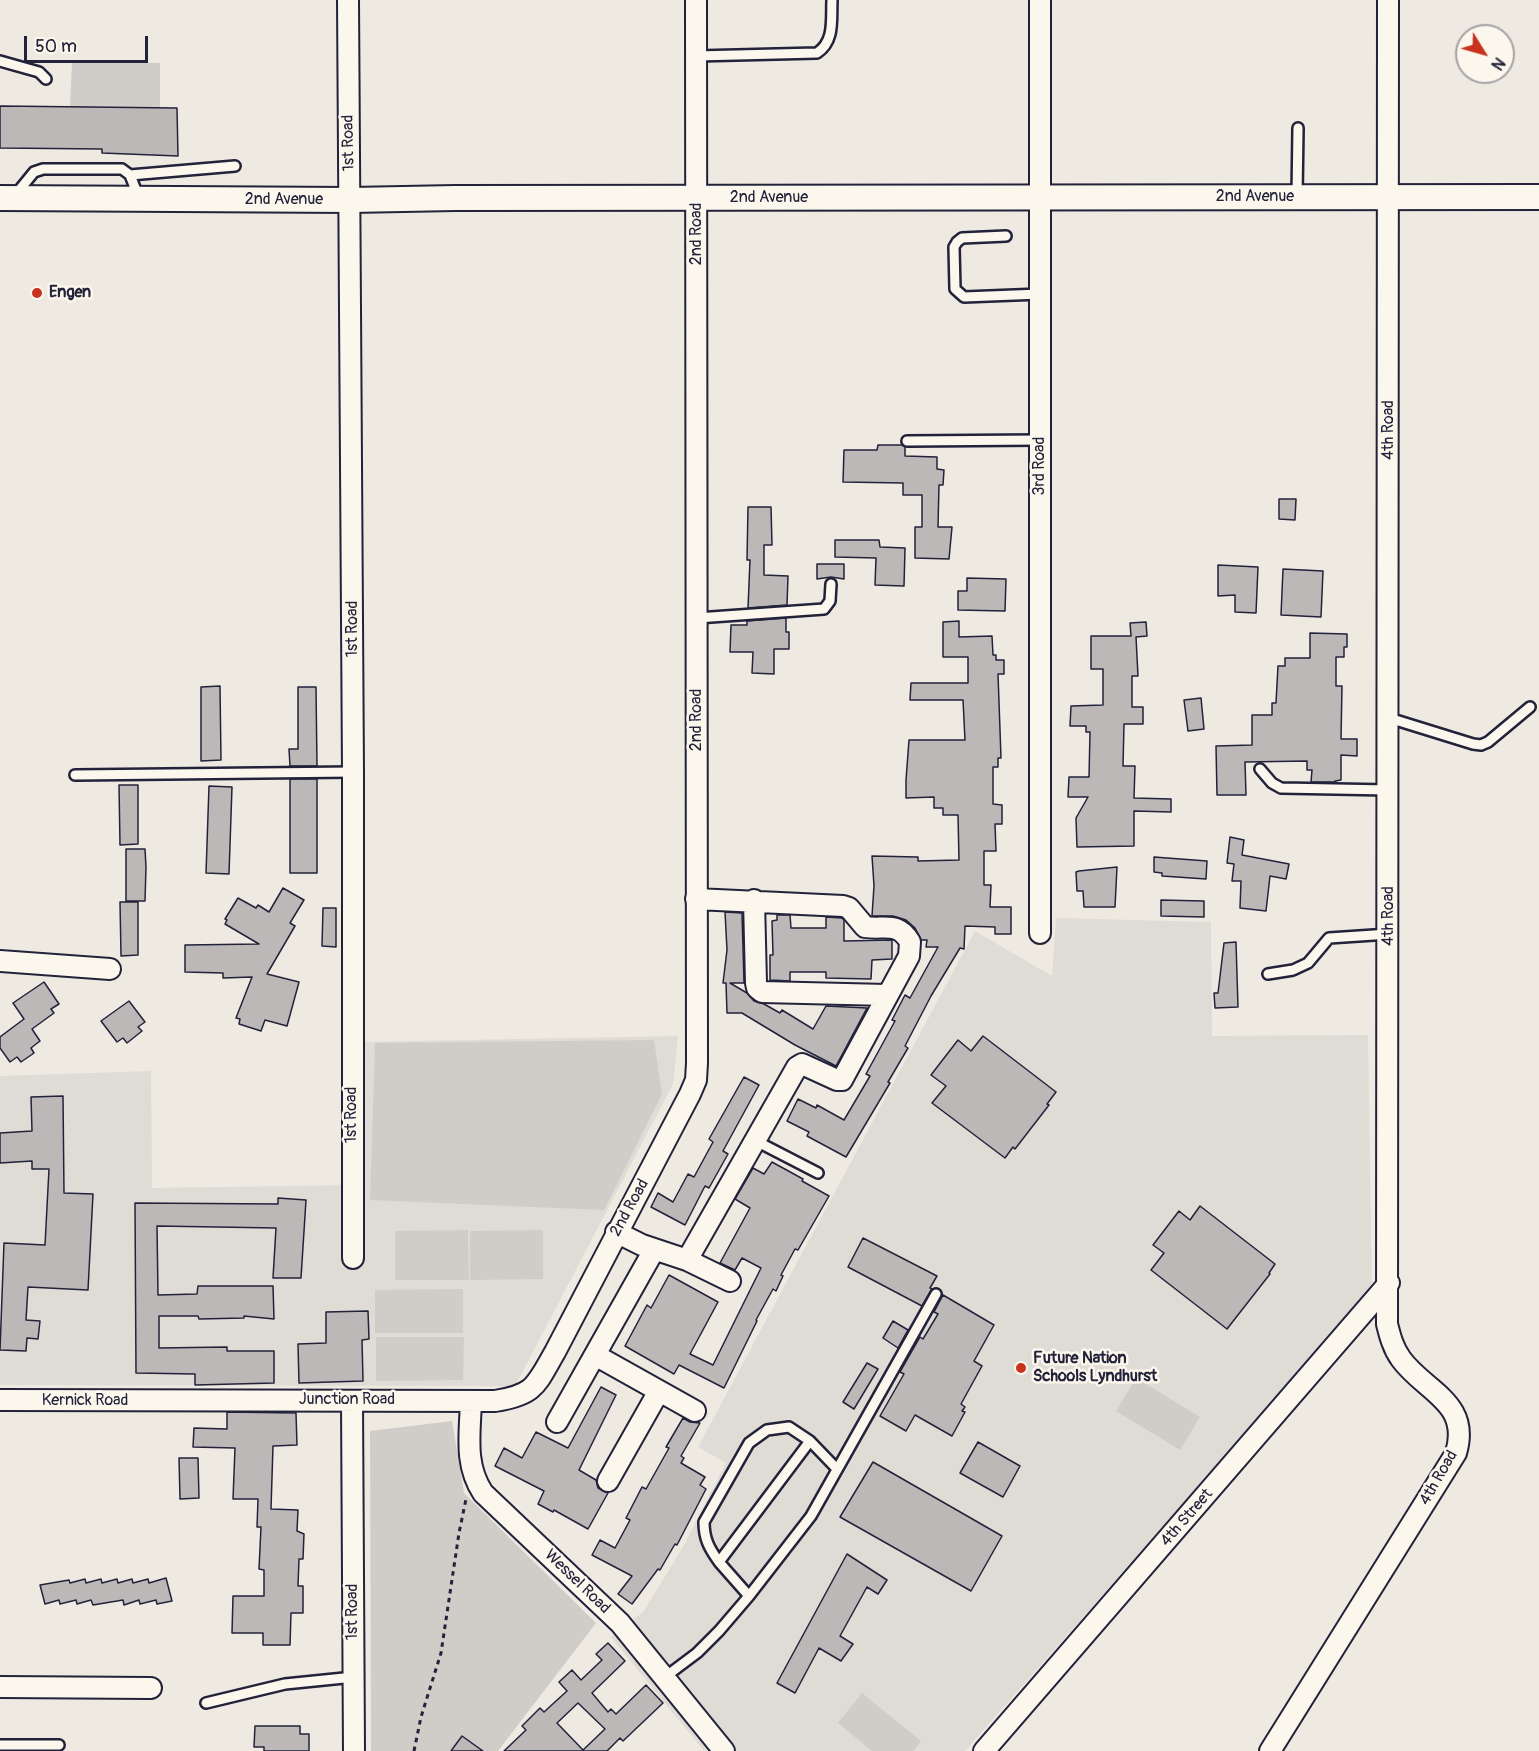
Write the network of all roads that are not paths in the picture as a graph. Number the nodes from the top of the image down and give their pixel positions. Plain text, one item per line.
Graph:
1 (348, 0) edge
2 (696, 0) edge
3 (832, 0) edge
4 (1040, 0) edge
5 (1388, 0) edge
6 (696, 56) junction
7 (0, 61) edge
8 (46, 79) dead end
9 (1298, 128) dead end
10 (235, 166) dead end
11 (130, 175) junction
12 (1040, 197) junction
13 (1297, 197) junction
14 (1389, 197) junction
15 (1539, 197) edge
16 (6, 198) edge
17 (697, 198) junction
18 (139, 199) junction
19 (351, 200) junction
20 (1006, 236) dead end
21 (1040, 294) junction
22 (1040, 440) junction
23 (907, 441) dead end
24 (831, 584) dead end
25 (697, 618) junction
26 (1530, 707) dead end
27 (1389, 718) junction
28 (1260, 769) dead end
29 (353, 772) junction
30 (75, 775) dead end
31 (1389, 790) junction
32 (696, 898) junction
33 (754, 900) junction
34 (1040, 933) dead end
35 (1389, 934) junction
36 (0, 961) edge
37 (110, 969) dead end
38 (1268, 974) dead end
39 (887, 995) junction
40 (756, 1141) junction
41 (818, 1173) dead end
42 (616, 1232) junction
43 (654, 1250) junction
44 (353, 1258) dead end
45 (687, 1260) junction
46 (730, 1281) dead end
47 (1389, 1283) junction
48 (936, 1294) dead end
49 (595, 1354) junction
50 (659, 1390) junction
51 (524, 1395) joint
52 (0, 1400) edge
53 (169, 1401) joint
54 (352, 1401) junction
55 (471, 1401) junction
56 (694, 1411) dead end
57 (557, 1422) dead end
58 (810, 1440) junction
59 (837, 1469) junction
60 (608, 1481) dead end
61 (719, 1562) junction
62 (749, 1596) junction
63 (354, 1677) junction
64 (665, 1677) junction
65 (0, 1687) edge
66 (151, 1688) dead end
67 (206, 1703) dead end
68 (0, 1745) edge
69 (59, 1745) dead end
70 (354, 1751) edge
71 (724, 1751) edge
72 (984, 1751) edge
73 (1270, 1751) edge

1 - 19 street, 1st Road
2 - 6 street, 2nd Road
3 - 6 lane
4 - 12 street, 3rd Road
5 - 14 street, 4th Road
6 - 17 street, 2nd Road
7 - 8 lane
9 - 13 lane
10 - 11 lane
11 - 16 lane
11 - 18 lane
12 - 13 street, 2nd Avenue
12 - 17 street, 2nd Avenue
12 - 21 street, 3rd Road
13 - 14 street, 2nd Avenue
14 - 15 street, 2nd Avenue
14 - 27 street, 4th Road
16 - 18 street, 2nd Avenue
17 - 19 street, 2nd Avenue
17 - 25 street, 2nd Road
18 - 19 street, 2nd Avenue
19 - 29 street, 1st Road
20 - 21 lane
21 - 22 street, 3rd Road
22 - 23 lane
22 - 34 street, 3rd Road
24 - 25 lane
25 - 32 street, 2nd Road
26 - 27 lane
27 - 31 street, 4th Road
28 - 31 lane
29 - 30 lane
29 - 44 street, 1st Road
31 - 35 street, 4th Road
32 - 33 street
32 - 42 street, 2nd Road
33 - 39 street
33 - 39 street
35 - 38 lane
35 - 47 street, 4th Road
36 - 37 street
39 - 40 street
40 - 41 lane
40 - 45 street
42 - 43 street
42 - 51 street, 2nd Road
43 - 45 street
43 - 49 street
45 - 46 street
47 - 72 street, 4th Street
47 - 73 street, 4th Road
48 - 59 lane
49 - 50 street
49 - 57 street
50 - 56 street
50 - 60 street
51 - 55 street, Junction Road
52 - 53 street, Kernick Road
53 - 54 street, Junction Road
54 - 55 street, Junction Road
54 - 63 street, 1st Road
55 - 64 street, Wessel Road
58 - 59 lane
58 - 61 lane
58 - 61 lane
59 - 62 lane
61 - 62 lane
62 - 64 lane
63 - 67 lane
63 - 70 street, 1st Road
64 - 71 street, Wessel Road
65 - 66 street
68 - 69 lane

